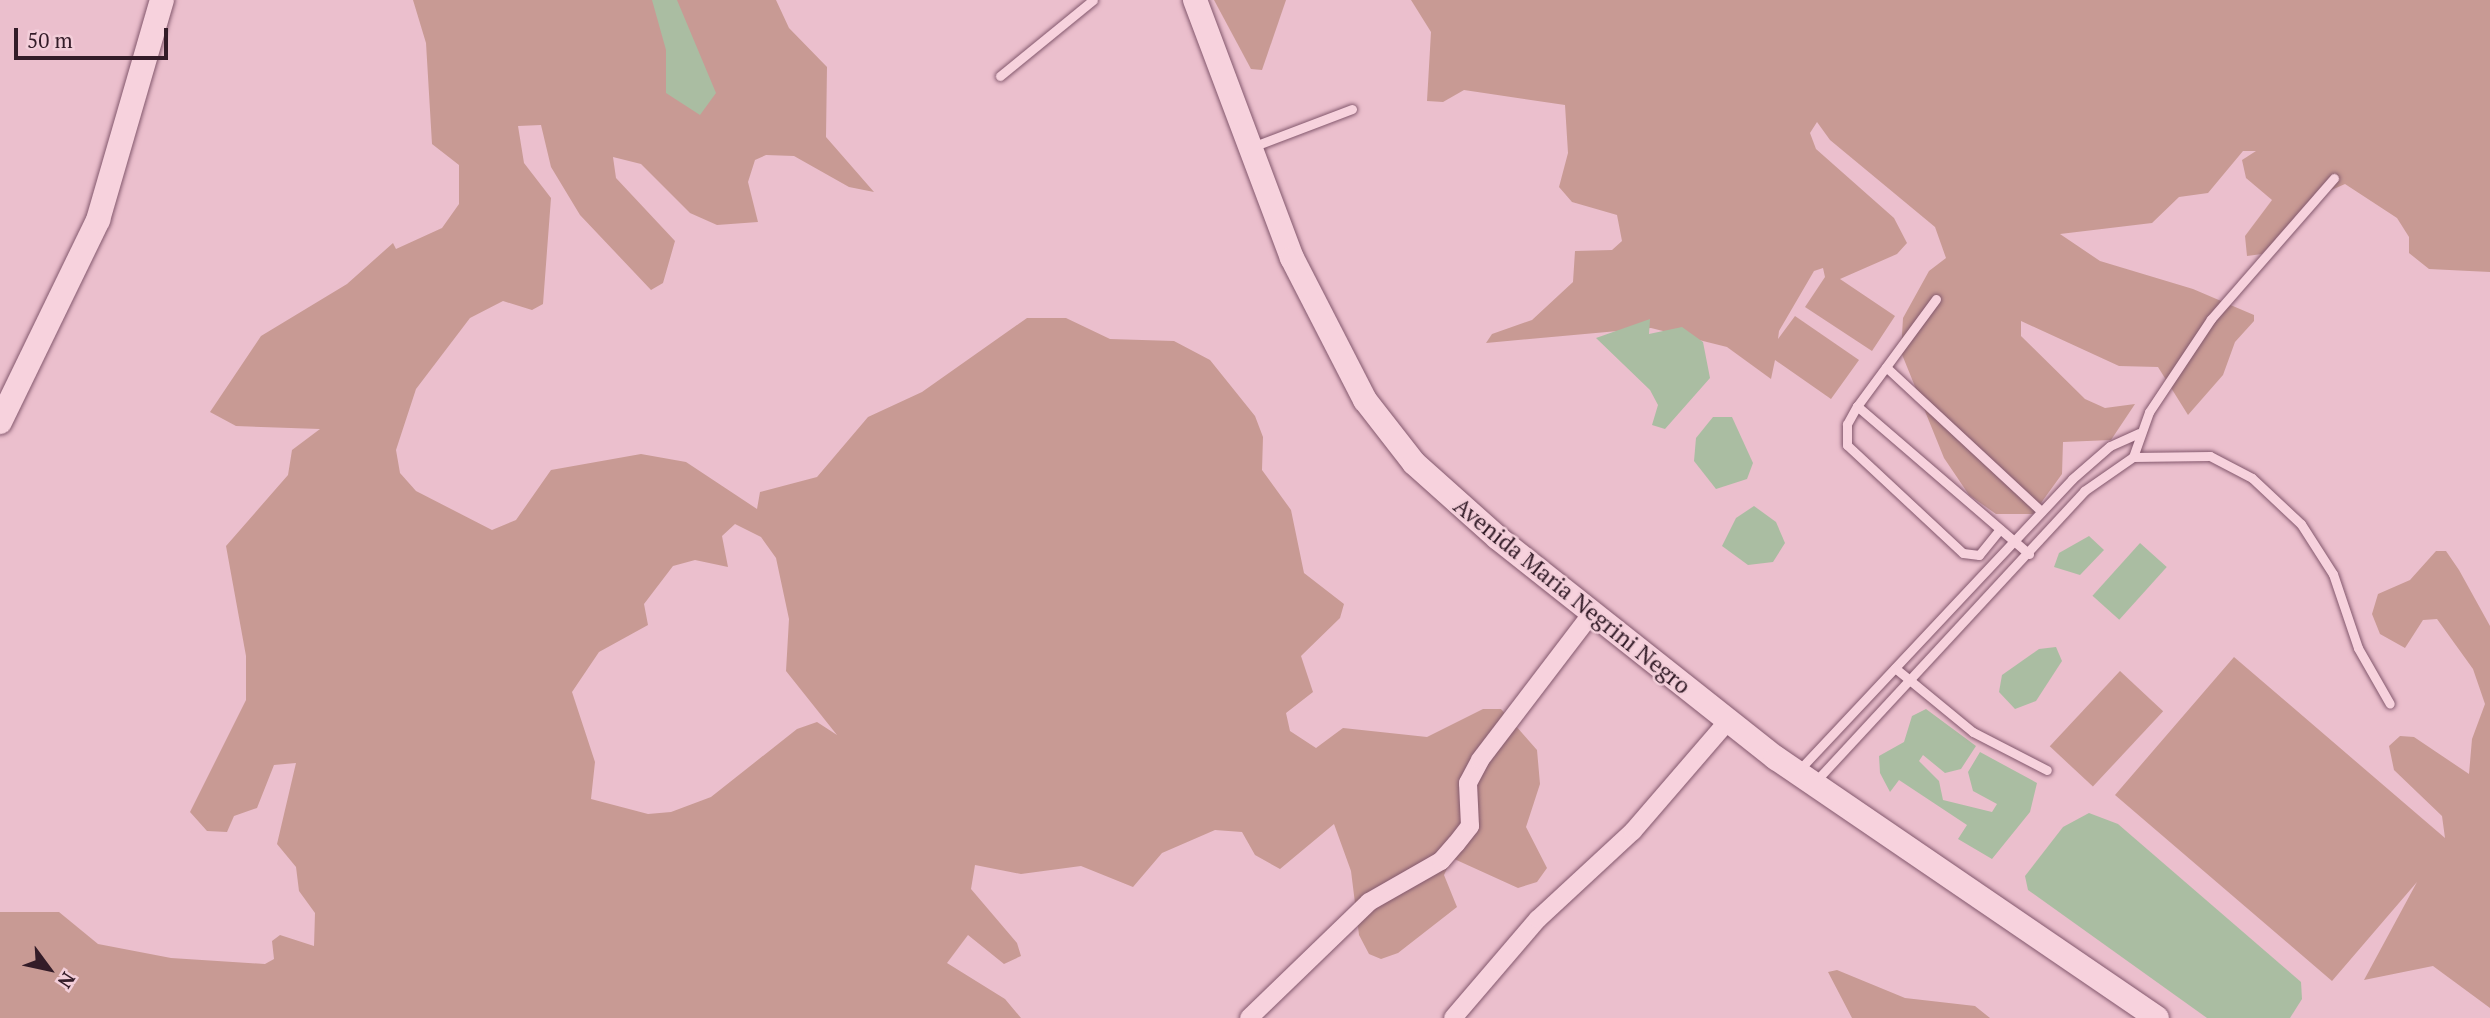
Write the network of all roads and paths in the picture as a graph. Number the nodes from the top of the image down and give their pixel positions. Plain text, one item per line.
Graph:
1 (162, 0) edge
2 (1093, 0) edge
3 (1195, 0) edge
4 (1000, 76) dead end
5 (1352, 109) dead end
6 (1247, 149) junction
7 (2334, 178) dead end
8 (1936, 299) dead end
9 (1886, 367) junction
10 (1857, 406) junction
11 (0, 422) edge
12 (2139, 433) junction
13 (2133, 457) junction
14 (2041, 511) junction
15 (2000, 529) junction
16 (2012, 540) junction
17 (2029, 554) junction
18 (1592, 613) junction
19 (1895, 668) junction
20 (1910, 682) junction
21 (2390, 704) dead end
22 (1728, 722) junction
23 (2047, 770) dead end
24 (1805, 778) junction
25 (1249, 1018) edge
26 (1453, 1018) edge
27 (2157, 1018) edge

1 - 11 street
2 - 4 lane
3 - 6 street, Avenida Maria Negrini Negro
5 - 6 lane
6 - 18 street, Avenida Maria Negrini Negro
7 - 12 lane
8 - 9 lane
9 - 10 lane
9 - 14 lane
10 - 15 lane
10 - 15 lane
12 - 13 lane
12 - 14 lane
13 - 17 lane
13 - 21 lane
14 - 16 lane
15 - 16 lane
16 - 17 lane
16 - 19 lane
17 - 20 lane
18 - 22 street, Avenida Maria Negrini Negro
18 - 25 street
19 - 20 lane
19 - 24 lane
20 - 23 lane
20 - 24 lane
22 - 24 street, Avenida Maria Negrini Negro
22 - 26 street
24 - 27 street, Avenida Maria Negrini Negro

